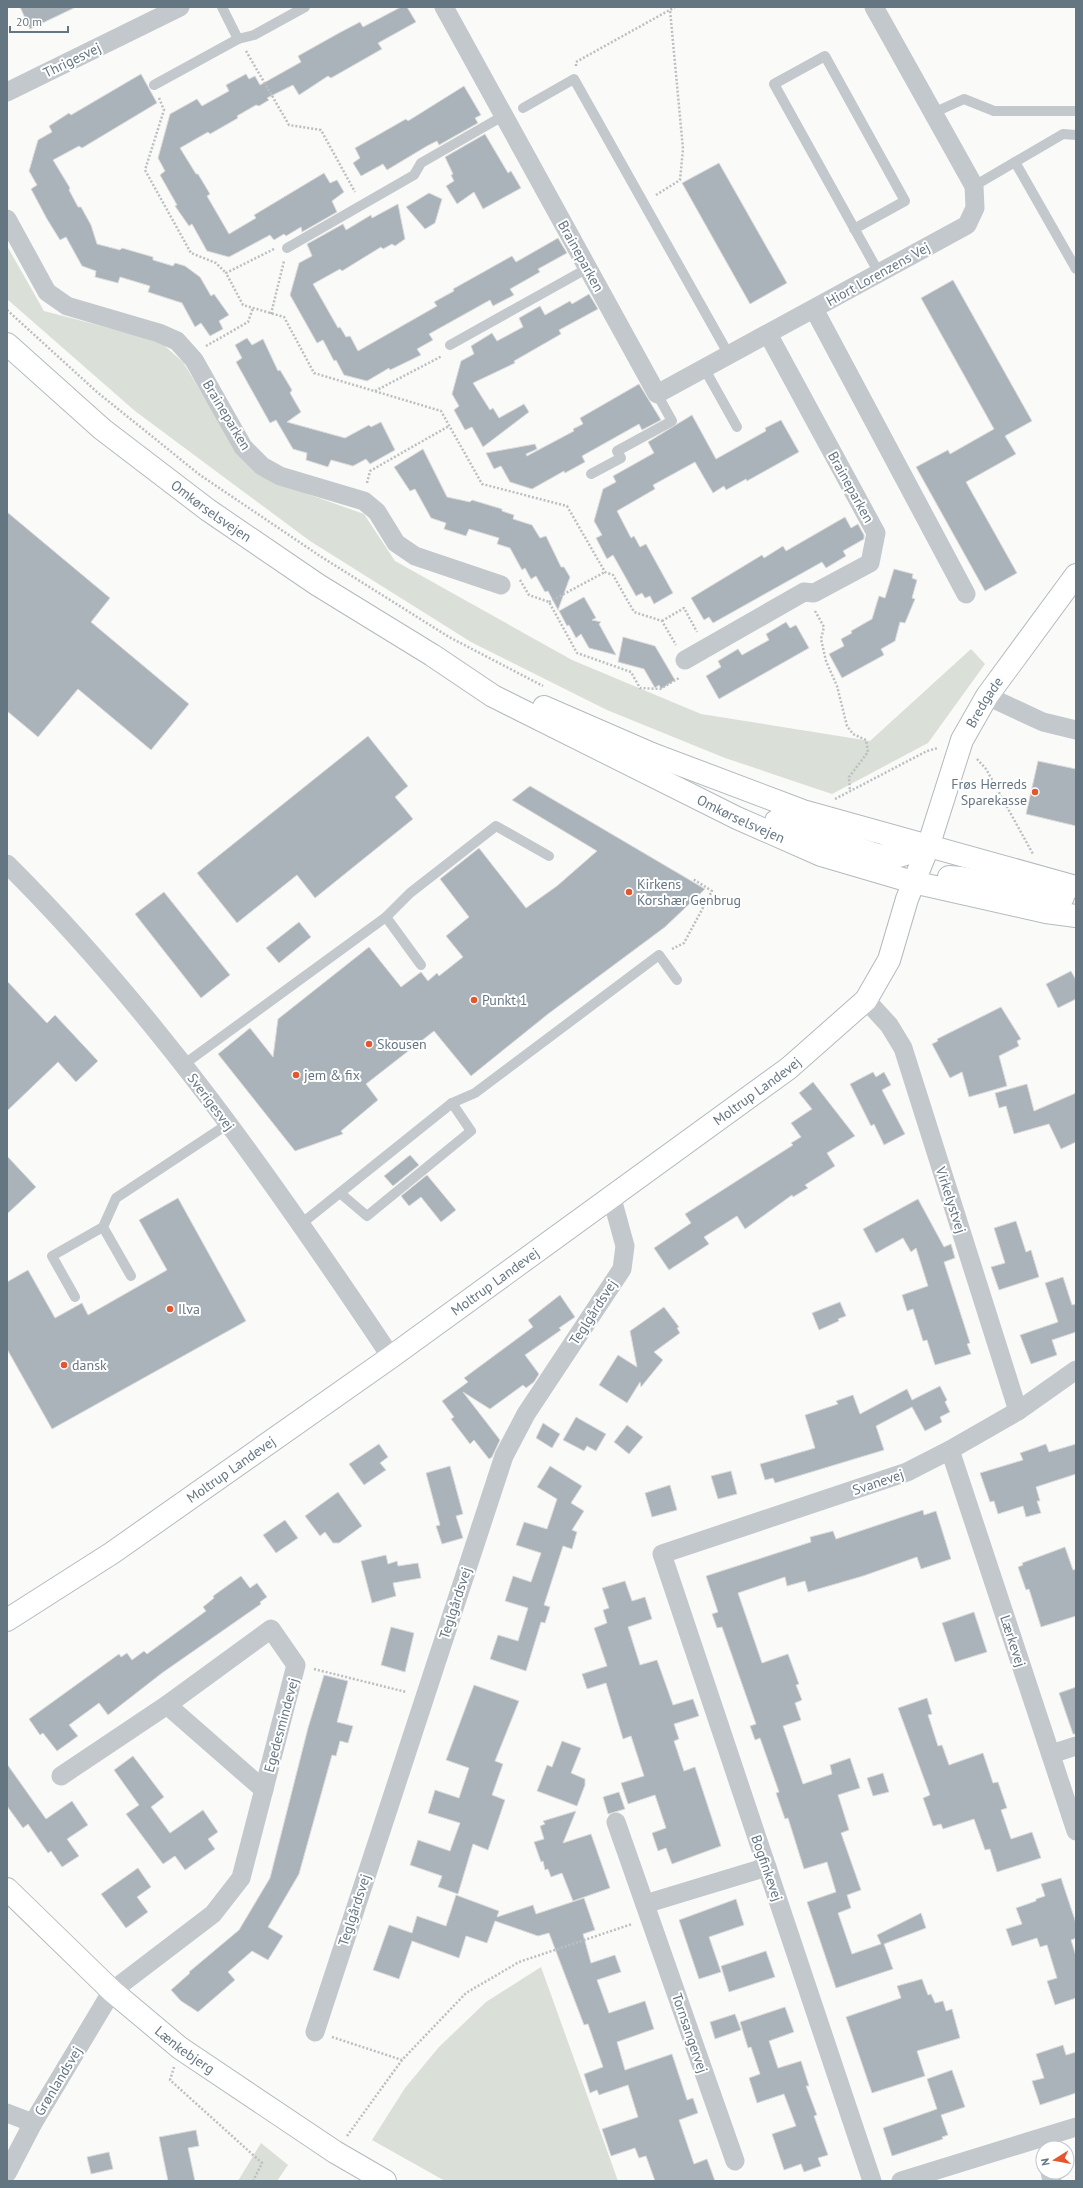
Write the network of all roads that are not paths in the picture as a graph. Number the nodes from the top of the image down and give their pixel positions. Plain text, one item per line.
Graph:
1 (180, 7) edge
2 (222, 7) edge
3 (305, 7) edge
4 (444, 7) edge
5 (874, 7) edge
6 (238, 39) junction
7 (154, 85) road end
8 (7, 92) edge
9 (524, 108) dead end
10 (1076, 111) edge
11 (933, 113) junction
12 (503, 116) junction
13 (1076, 135) edge
14 (1015, 162) junction
15 (974, 186) junction
16 (7, 219) edge
17 (854, 229) junction
18 (287, 248) road end
19 (588, 268) junction
20 (1076, 269) edge
21 (879, 274) junction
22 (814, 309) junction
23 (768, 334) junction
24 (7, 344) edge
25 (450, 345) road end
26 (729, 355) junction
27 (704, 368) junction
28 (657, 394) junction
29 (737, 428) dead end
30 (591, 474) dead end
31 (1076, 575) edge
32 (501, 585) road end
33 (966, 594) dead end
34 (432, 655) junction
35 (685, 660) road end
36 (987, 696) junction
37 (1076, 730) edge
38 (724, 811) junction
39 (928, 847) junction
40 (549, 856) dead end
41 (7, 864) edge
42 (913, 882) junction
43 (1076, 887) edge
44 (1076, 900) edge
45 (1076, 916) edge
46 (386, 917) junction
47 (421, 965) dead end
48 (677, 980) dead end
49 (866, 1000) junction
50 (183, 1065) junction
51 (452, 1102) junction
52 (228, 1124) junction
53 (340, 1192) junction
54 (612, 1195) junction
55 (302, 1224) junction
56 (103, 1227) junction
57 (131, 1276) dead end
58 (75, 1297) dead end
59 (391, 1357) junction
60 (1076, 1370) edge
61 (1018, 1411) junction
62 (950, 1450) junction
63 (662, 1554) joint
64 (7, 1620) edge
65 (167, 1705) junction
66 (1076, 1746) edge
67 (1051, 1754) junction
68 (61, 1776) dead end
69 (264, 1790) junction
70 (616, 1822) dead end
71 (1076, 1831) edge
72 (767, 1866) junction
73 (7, 1889) edge
74 (647, 1911) junction
75 (112, 1991) junction
76 (315, 2032) road end
77 (7, 2113) edge
78 (33, 2123) junction
79 (1076, 2127) edge
80 (1052, 2140) edge
81 (1035, 2148) edge
82 (735, 2161) dead end
83 (7, 2173) edge
84 (385, 2181) edge
85 (872, 2181) edge
86 (901, 2181) edge

1 - 8 street, Thrigesvej
2 - 6 lane
3 - 6 lane
4 - 12 street, Braineparken
5 - 11 street, Hiort Lorenzens Vej
6 - 7 lane
9 - 26 lane
10 - 11 lane
11 - 15 street, Hiort Lorenzens Vej
12 - 18 lane
12 - 19 street, Braineparken
13 - 14 lane
14 - 15 lane
14 - 20 lane
15 - 21 street, Hiort Lorenzens Vej
16 - 32 street, Braineparken
17 - 17 lane
17 - 21 lane
19 - 25 lane
19 - 28 street, Braineparken
21 - 22 street, Hiort Lorenzens Vej
22 - 23 street
22 - 33 street, Hiort Lorenzens Vej
23 - 26 street
23 - 35 street, Braineparken
24 - 34 main road, Omkørselsvejen
26 - 27 street
27 - 28 street
27 - 29 lane
28 - 30 lane
31 - 36 main road, Bredgade
34 - 38 main road, Omkørselsvejen
34 - 39 main road, Omkørselsvejen
36 - 37 street
36 - 39 main road, Bredgade
38 - 39 main road
38 - 42 main road, Omkørselsvejen
39 - 42 main road, Bredgade
39 - 43 main road, Omkørselsvejen
40 - 46 lane
41 - 50 street, Sverigesvej
42 - 44 main road
42 - 45 main road, Omkørselsvejen
42 - 49 main road, Moltrup Landevej
46 - 47 lane
46 - 50 lane
48 - 51 lane
49 - 54 main road, Moltrup Landevej
49 - 61 street, Virkelystvej
50 - 52 street, Sverigesvej
51 - 53 lane
51 - 53 lane
52 - 55 street, Sverigesvej
52 - 56 lane
53 - 55 lane
54 - 59 main road, Moltrup Landevej
54 - 76 street, Teglgårdsvej
55 - 59 street, Sverigesvej
56 - 57 lane
56 - 58 lane
59 - 64 main road, Moltrup Landevej
60 - 61 street, Svanevej
61 - 62 street, Svanevej
62 - 63 street, Svanevej
62 - 67 street, Lærkevej
63 - 72 street, Bogfinkevej
65 - 68 street, Egedesmindevej
65 - 69 street, Egedesmindevej
65 - 69 street, Egedesmindevej
66 - 67 street
67 - 71 street, Lærkevej
69 - 75 street, Egedesmindevej
70 - 74 street, Tornsangervej
72 - 74 street
72 - 85 street, Bogfinkevej
73 - 75 main road, Lænkebjerg
74 - 82 street, Tornsangervej
75 - 78 street, Grønlandsvej
75 - 84 main road, Lænkebjerg
77 - 78 street
78 - 83 street, Grønlandsvej
79 - 80 street
81 - 86 street

